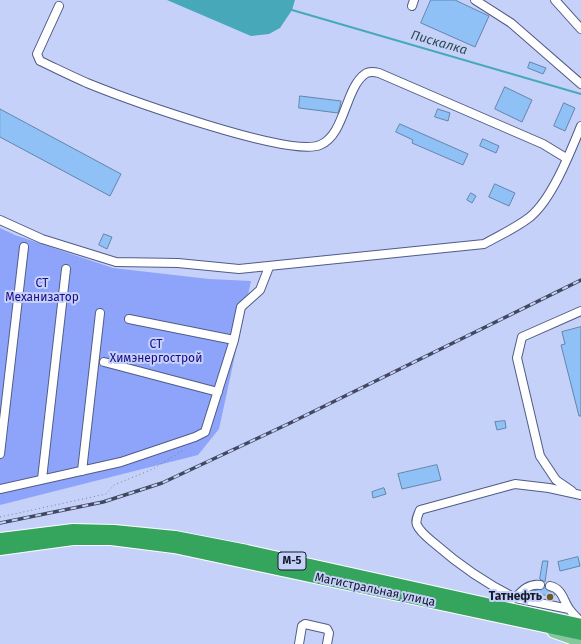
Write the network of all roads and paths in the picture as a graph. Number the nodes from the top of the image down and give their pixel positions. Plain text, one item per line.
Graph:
1 (475, 0) edge
2 (555, 0) edge
3 (59, 6) dead end
4 (581, 29) edge
5 (581, 84) edge
6 (581, 126) edge
7 (566, 158) junction
8 (0, 220) edge
9 (24, 247) dead end
10 (269, 267) junction
11 (66, 269) dead end
12 (581, 311) edge
13 (100, 313) dead end
14 (129, 319) dead end
15 (234, 340) junction
16 (104, 362) dead end
17 (218, 392) junction
18 (189, 446) dead end
19 (0, 454) edge
20 (82, 471) junction
21 (42, 479) junction
22 (0, 488) edge
23 (578, 494) edge
24 (0, 517) edge
25 (0, 539) edge
26 (0, 549) edge
27 (540, 585) dead end
28 (550, 586) dead end
29 (515, 598) junction
30 (496, 607) junction
31 (569, 609) junction
32 (526, 622) junction
33 (581, 623) edge
34 (581, 634) edge
35 (581, 642) edge
36 (299, 644) edge
37 (327, 644) edge

1 - 5 street
2 - 4 street
3 - 7 street
6 - 7 street
7 - 10 street
8 - 10 street
9 - 19 street
10 - 15 street
11 - 21 street
12 - 23 street
13 - 20 street
14 - 15 street
15 - 17 street
16 - 17 street
17 - 20 street
18 - 24 path
20 - 21 street
21 - 22 street
23 - 29 street
25 - 30 highway, Магистральная улица / М-5
26 - 32 highway, Магистральная улица / М-5
27 - 29 street
28 - 31 street
29 - 30 street
29 - 31 street
30 - 33 highway, Магистральная улица / М-5
31 - 33 street
32 - 34 highway, М-5
32 - 35 main road, Магистральная улица
36 - 37 street

